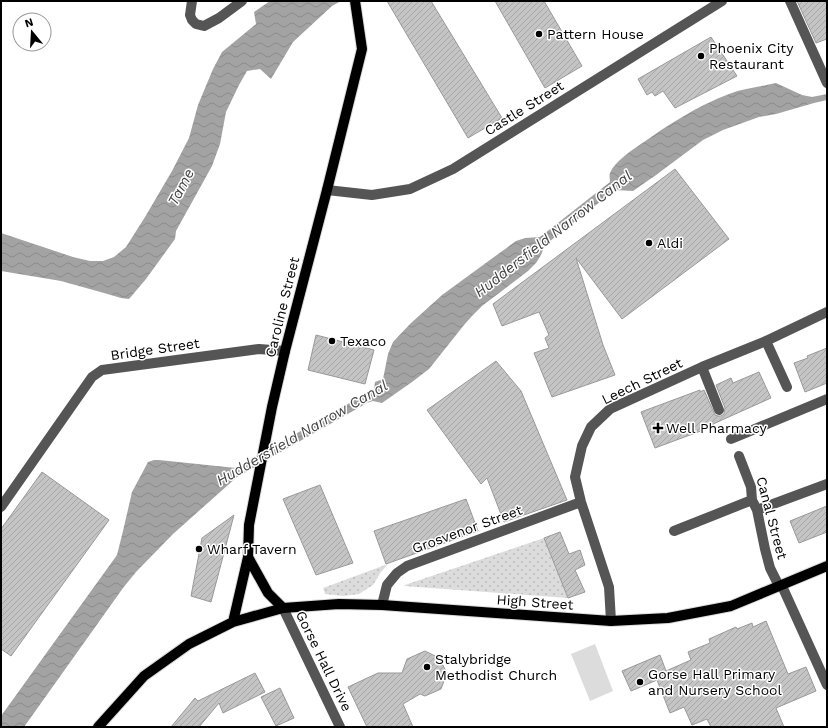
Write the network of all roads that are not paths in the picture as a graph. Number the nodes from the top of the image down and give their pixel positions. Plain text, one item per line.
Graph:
1 (192, 1) edge
2 (242, 1) edge
3 (355, 1) edge
4 (722, 1) edge
5 (790, 1) edge
6 (827, 82) edge
7 (327, 190) junction
8 (827, 312) edge
9 (766, 341) junction
10 (285, 351) junction
11 (702, 367) junction
12 (786, 387) dead end
13 (827, 399) edge
14 (719, 410) dead end
15 (731, 439) dead end
16 (739, 456) dead end
17 (827, 484) edge
18 (752, 500) junction
19 (581, 502) junction
20 (1, 506) edge
21 (757, 510) junction
22 (674, 531) dead end
23 (248, 558) junction
24 (827, 566) edge
25 (780, 586) junction
26 (382, 605) junction
27 (283, 608) junction
28 (611, 621) junction
29 (233, 622) junction
30 (827, 685) edge
31 (98, 727) edge
32 (340, 727) edge

1 - 2 street
3 - 7 main road, Caroline Street
4 - 7 street, Castle Street
5 - 6 street
7 - 10 main road, Caroline Street
8 - 9 street, Leech Street
9 - 11 street, Leech Street
9 - 12 street
10 - 20 street, Bridge Street
10 - 23 main road, Caroline Street
11 - 14 street
11 - 19 street, Leech Street
13 - 15 street
16 - 18 street, Canal Street
17 - 21 street
18 - 21 street, Canal Street
18 - 22 street
19 - 26 street, Grosvenor Street
19 - 28 street, Leech Street
21 - 25 street, Canal Street
23 - 27 main road
23 - 29 main road, Caroline Street
24 - 25 main road, High Street
25 - 28 main road, High Street
25 - 30 street, Canal Street
26 - 27 main road, High Street
26 - 28 main road, High Street
27 - 29 main road, High Street
27 - 32 street, Gorse Hall Drive
29 - 31 main road, High Street

